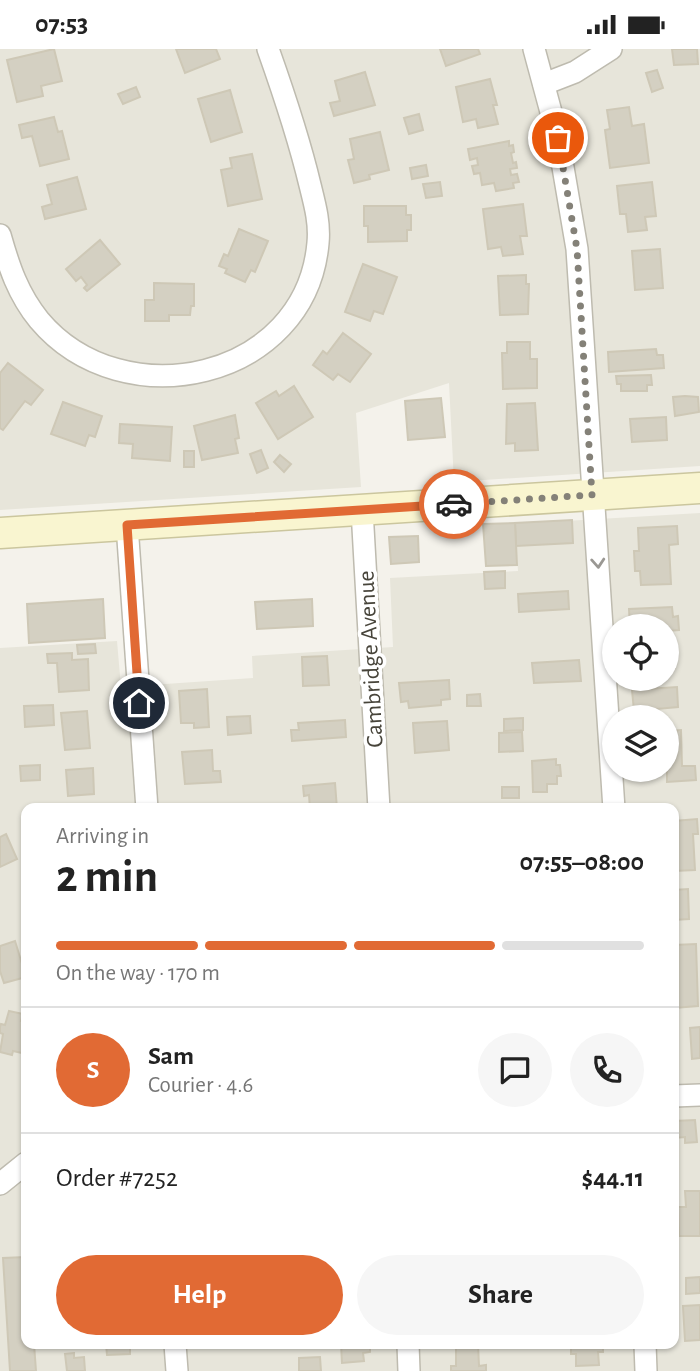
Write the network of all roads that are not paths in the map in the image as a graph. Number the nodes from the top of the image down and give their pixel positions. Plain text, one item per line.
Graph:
1 (268, 49) edge
2 (534, 49) edge
3 (611, 49) edge
4 (544, 84) junction
5 (0, 235) edge
6 (700, 488) edge
7 (592, 495) junction
8 (362, 510) junction
9 (127, 525) junction
10 (0, 533) edge
11 (147, 803) edge
12 (379, 803) edge
13 (614, 803) edge
14 (700, 1095) edge
15 (679, 1096) edge
16 (21, 1167) edge
17 (0, 1185) edge
18 (175, 1349) edge
19 (408, 1349) edge
20 (645, 1349) edge
21 (177, 1371) edge
22 (409, 1371) edge
23 (646, 1371) edge

1 - 5 street
2 - 4 street
3 - 4 street
4 - 7 street
6 - 7 street
7 - 8 street
7 -> 13 street
8 - 9 street
8 - 12 street, Cambridge Avenue
9 - 10 street
9 - 11 street
14 - 15 street
16 - 17 street
18 - 21 street
19 - 22 street
20 - 23 street

